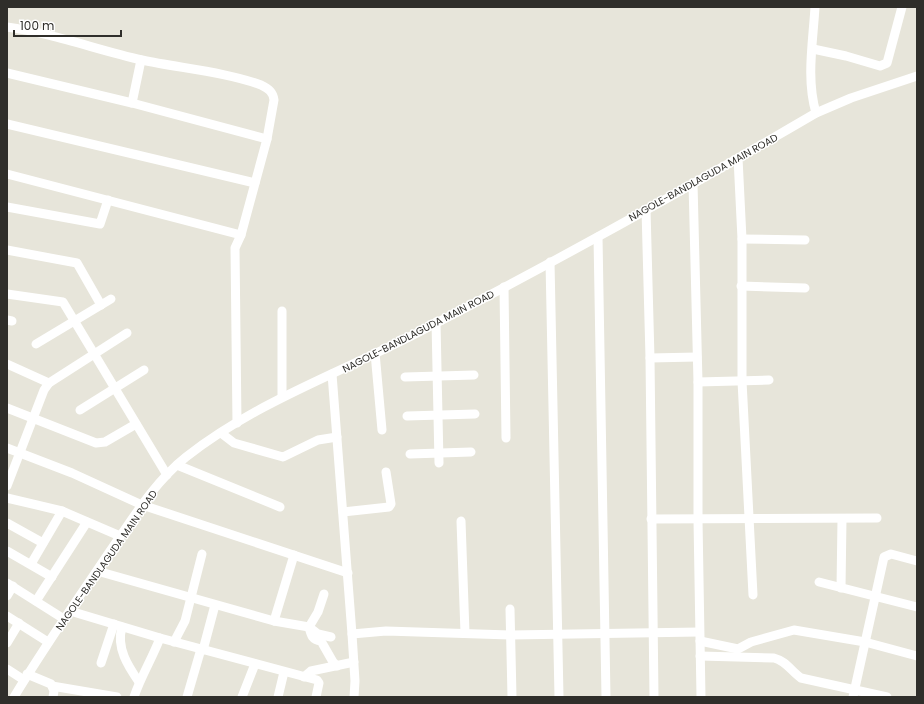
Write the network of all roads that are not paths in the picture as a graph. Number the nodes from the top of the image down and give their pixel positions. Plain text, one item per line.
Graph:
1 (815, 7) edge
2 (902, 7) edge
3 (7, 27) edge
4 (813, 49) junction
5 (141, 60) junction
6 (7, 73) edge
7 (917, 76) edge
8 (132, 103) junction
9 (816, 113) junction
10 (7, 124) edge
11 (267, 140) junction
12 (738, 158) junction
13 (7, 174) edge
14 (255, 183) junction
15 (693, 183) junction
16 (108, 200) junction
17 (7, 207) edge
18 (646, 209) junction
19 (241, 235) junction
20 (598, 237) junction
21 (742, 239) junction
22 (805, 240) dead end
23 (7, 250) edge
24 (550, 262) junction
25 (741, 286) junction
26 (504, 287) junction
27 (805, 288) dead end
28 (7, 294) edge
29 (111, 299) dead end
30 (101, 305) junction
31 (282, 311) dead end
32 (74, 320) junction
33 (436, 322) junction
34 (127, 333) dead end
35 (36, 344) dead end
36 (376, 352) junction
37 (94, 356) junction
38 (650, 358) junction
39 (697, 358) junction
40 (7, 364) edge
41 (144, 370) dead end
42 (332, 374) junction
43 (474, 375) dead end
44 (437, 376) junction
45 (405, 377) dead end
46 (769, 380) dead end
47 (742, 381) junction
48 (698, 382) junction
49 (49, 383) junction
50 (114, 389) junction
51 (282, 397) junction
52 (7, 408) edge
53 (80, 410) dead end
54 (475, 414) dead end
55 (438, 415) junction
56 (407, 416) dead end
57 (33, 418) junction
58 (237, 423) junction
59 (136, 424) junction
60 (382, 430) dead end
61 (221, 433) junction
62 (337, 437) junction
63 (506, 438) dead end
64 (7, 448) edge
65 (18, 452) junction
66 (439, 452) junction
67 (471, 452) dead end
68 (410, 454) dead end
69 (439, 463) dead end
70 (177, 465) junction
71 (386, 472) dead end
72 (167, 475) junction
73 (7, 486) edge
74 (7, 498) edge
75 (142, 505) junction
76 (280, 507) dead end
77 (62, 511) junction
78 (343, 512) junction
79 (750, 518) junction
80 (877, 518) dead end
81 (651, 519) junction
82 (842, 519) junction
83 (698, 520) junction
84 (461, 521) dead end
85 (87, 522) junction
86 (7, 523) edge
87 (120, 536) junction
88 (43, 543) junction
89 (7, 551) edge
90 (202, 554) dead end
91 (294, 555) junction
92 (917, 561) edge
93 (31, 564) junction
94 (97, 571) junction
95 (348, 573) junction
96 (52, 577) junction
97 (819, 582) dead end
98 (10, 585) edge
99 (841, 588) junction
100 (324, 594) dead end
101 (753, 595) dead end
102 (7, 596) edge
103 (876, 596) junction
104 (190, 598) junction
105 (36, 601) junction
106 (215, 605) junction
107 (917, 607) edge
108 (510, 610) dead end
109 (70, 611) junction
110 (7, 616) edge
111 (64, 620) junction
112 (274, 621) junction
113 (19, 623) junction
114 (118, 625) junction
115 (310, 627) junction
116 (652, 632) junction
117 (465, 633) junction
118 (559, 633) junction
119 (605, 633) junction
120 (352, 634) junction
121 (512, 635) junction
122 (700, 636) junction
123 (331, 637) dead end
124 (160, 638) junction
125 (7, 642) edge
126 (48, 642) junction
127 (174, 642) junction
128 (865, 642) junction
129 (202, 649) junction
130 (737, 649) junction
131 (700, 656) junction
132 (917, 656) edge
133 (758, 657) junction
134 (354, 662) junction
135 (101, 663) dead end
136 (255, 664) junction
137 (337, 666) junction
138 (7, 669) edge
139 (284, 672) junction
140 (26, 677) junction
141 (304, 677) junction
142 (139, 682) junction
143 (52, 686) junction
144 (854, 694) edge
145 (14, 697) edge
146 (53, 697) edge
147 (117, 697) edge
148 (134, 697) edge
149 (187, 697) edge
150 (242, 697) edge
151 (278, 697) edge
152 (316, 697) edge
153 (354, 697) edge
154 (512, 697) edge
155 (559, 697) edge
156 (606, 697) edge
157 (654, 697) edge
158 (701, 697) edge
159 (887, 697) edge

1 - 4 street
2 - 4 street
3 - 5 street
4 - 9 street
5 - 8 street
5 - 11 street
6 - 8 street
7 - 9 street, NAGOLE-BANDLAGUDA MAIN ROAD
8 - 11 street
9 - 12 street, NAGOLE-BANDLAGUDA MAIN ROAD
10 - 14 street
11 - 14 street
12 - 15 street, NAGOLE-BANDLAGUDA MAIN ROAD
12 - 21 street
13 - 16 street
14 - 19 street
15 - 18 street, NAGOLE-BANDLAGUDA MAIN ROAD
15 - 39 street
16 - 17 street
16 - 19 street
18 - 20 street, NAGOLE-BANDLAGUDA MAIN ROAD
18 - 38 street
19 - 58 street
20 - 24 street, NAGOLE-BANDLAGUDA MAIN ROAD
20 - 119 street
21 - 22 street
21 - 25 street
23 - 30 street
24 - 26 street, NAGOLE-BANDLAGUDA MAIN ROAD
24 - 118 street
25 - 27 street
25 - 47 street
26 - 33 street, NAGOLE-BANDLAGUDA MAIN ROAD
26 - 63 street
28 - 32 street
29 - 30 street
30 - 32 street
31 - 51 street
32 - 35 street
32 - 37 street
33 - 36 street, NAGOLE-BANDLAGUDA MAIN ROAD
33 - 44 street
34 - 37 street
36 - 42 street, NAGOLE-BANDLAGUDA MAIN ROAD
36 - 60 street
37 - 49 street
37 - 50 street
38 - 39 street
38 - 81 street
39 - 48 street
40 - 49 street
41 - 50 street
42 - 51 street, NAGOLE-BANDLAGUDA MAIN ROAD
42 - 62 street
43 - 44 street
44 - 45 street
44 - 55 street
46 - 47 street
47 - 48 street
47 - 79 street
48 - 83 street
49 - 57 street
50 - 53 street
50 - 59 street
51 - 58 street, NAGOLE-BANDLAGUDA MAIN ROAD
52 - 57 street
54 - 55 street
55 - 56 street
55 - 66 street
57 - 59 street
57 - 65 street
58 - 61 street, NAGOLE-BANDLAGUDA MAIN ROAD
59 - 72 street
61 - 62 street
61 - 70 street, NAGOLE-BANDLAGUDA MAIN ROAD
62 - 78 street
64 - 65 street
65 - 73 street
65 - 75 street
66 - 67 street
66 - 68 street
66 - 69 street
70 - 72 street, NAGOLE-BANDLAGUDA MAIN ROAD
70 - 76 street
71 - 78 street
72 - 75 street, NAGOLE-BANDLAGUDA MAIN ROAD
74 - 77 street
75 - 87 street, NAGOLE-BANDLAGUDA MAIN ROAD
75 - 91 street
77 - 85 street
77 - 88 street
78 - 95 street
79 - 82 street
79 - 83 street
79 - 101 street
80 - 82 street
81 - 83 street
81 - 116 street
82 - 99 street
83 - 122 street
84 - 117 street
85 - 87 street
85 - 96 street
86 - 88 street
87 - 94 street, NAGOLE-BANDLAGUDA MAIN ROAD
88 - 93 street
89 - 93 street
90 - 104 street
91 - 95 street
91 - 112 street
92 - 103 street
93 - 96 street
94 - 104 street
94 - 109 street, NAGOLE-BANDLAGUDA MAIN ROAD
95 - 120 street
96 - 105 street
97 - 99 street
98 - 102 street
98 - 105 street
99 - 103 street
100 - 115 street
103 - 107 street
103 - 128 street
104 - 106 street
104 - 127 street
105 - 111 street
106 - 112 street
106 - 129 street
108 - 121 street
109 - 111 street, NAGOLE-BANDLAGUDA MAIN ROAD
109 - 114 street
110 - 113 street
111 - 126 street, NAGOLE-BANDLAGUDA MAIN ROAD
112 - 115 street
113 - 125 street
113 - 126 street
114 - 124 street
114 - 135 street
114 - 142 street
115 - 123 street
115 - 137 street
116 - 119 street
116 - 122 street
116 - 157 street
117 - 120 street
117 - 121 street
118 - 119 street
118 - 121 street
118 - 155 street
119 - 156 street
120 - 134 street
121 - 154 street
122 - 130 street
122 - 131 street
124 - 127 street
124 - 142 street
126 - 140 street, NAGOLE-BANDLAGUDA MAIN ROAD
127 - 129 street
128 - 130 street
128 - 132 street
128 - 144 street
129 - 136 street
129 - 149 street
130 - 133 street
131 - 133 street
131 - 158 street
133 - 144 street
134 - 137 street
134 - 153 street
136 - 139 street
136 - 150 street
137 - 141 street
138 - 140 street
139 - 141 street
139 - 151 street
140 - 143 street
140 - 145 street, NAGOLE-BANDLAGUDA MAIN ROAD
141 - 152 street
142 - 148 street
143 - 146 street
143 - 147 street
144 - 159 street

